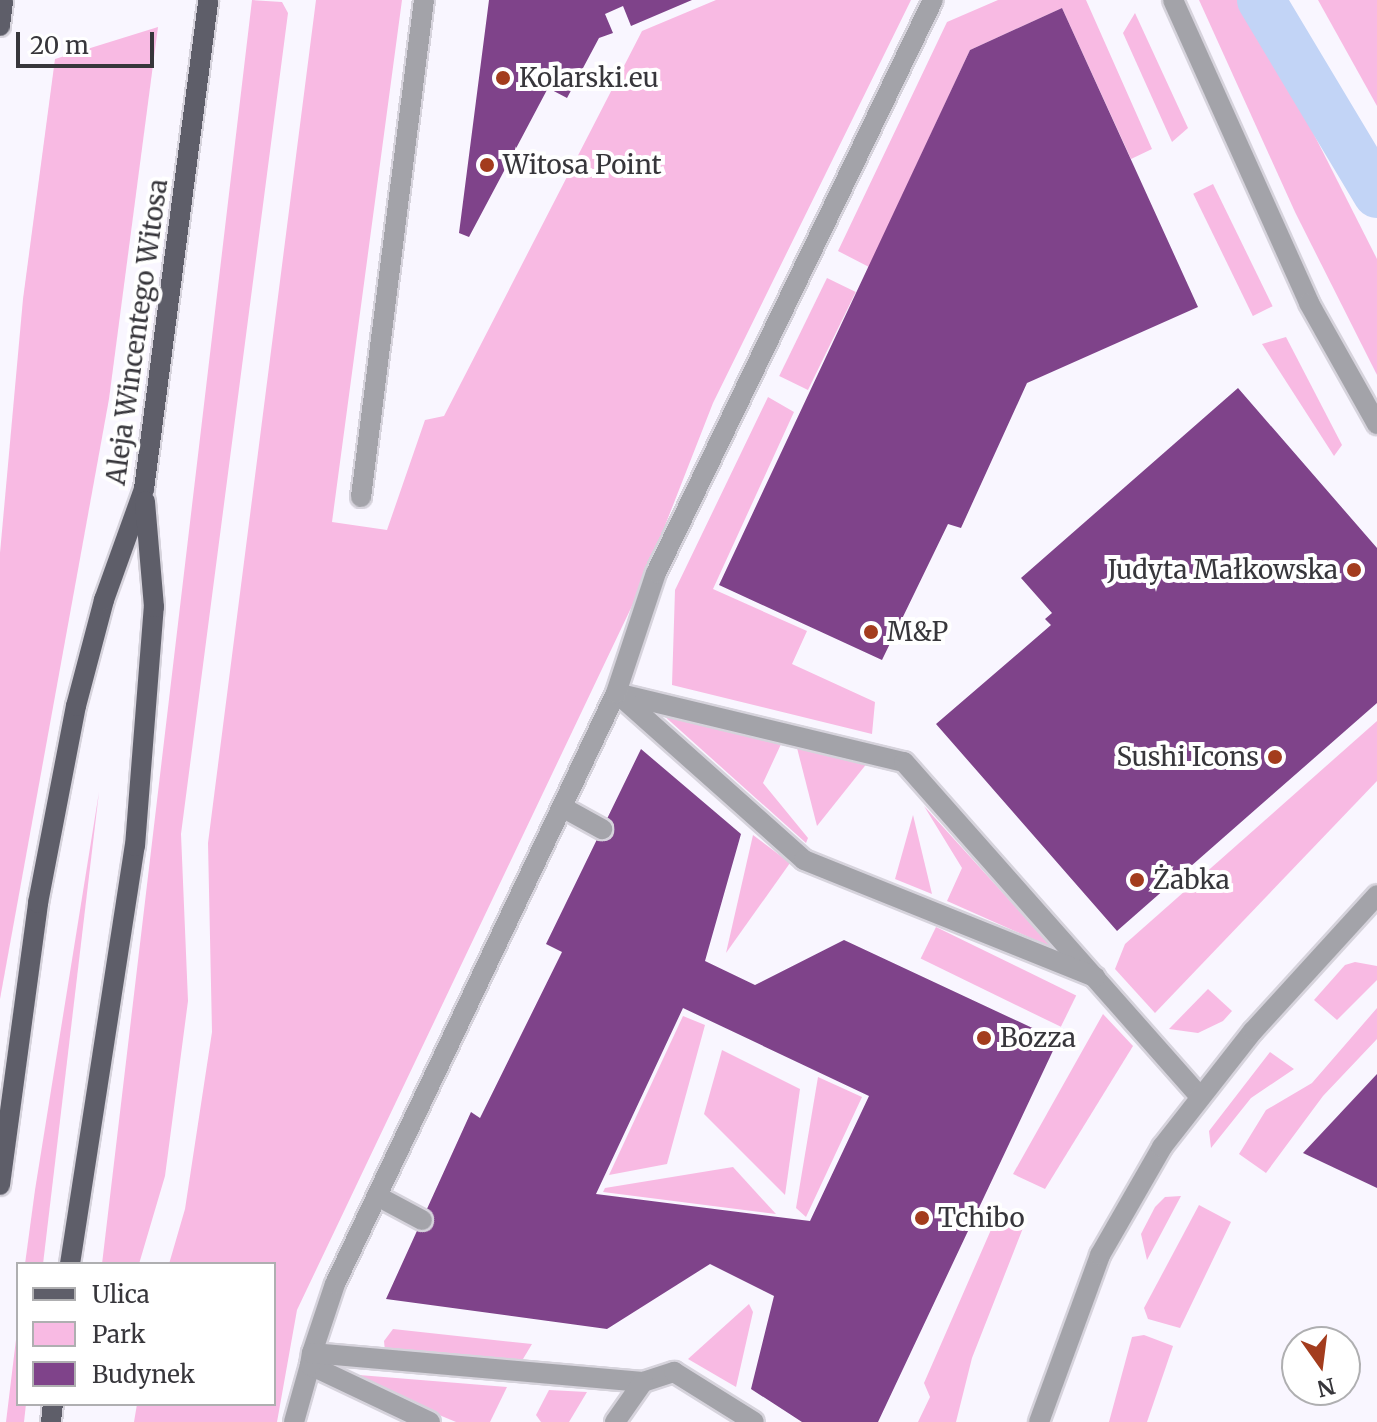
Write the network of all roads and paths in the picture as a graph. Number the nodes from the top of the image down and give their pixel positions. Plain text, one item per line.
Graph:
1 (3, 0) edge
2 (208, 0) edge
3 (424, 0) edge
4 (933, 0) edge
5 (1173, 0) edge
6 (0, 26) edge
7 (1377, 424) edge
8 (144, 489) junction
9 (361, 497) dead end
10 (616, 693) junction
11 (562, 807) junction
12 (602, 829) dead end
13 (1377, 895) edge
14 (1099, 978) junction
15 (1199, 1096) junction
16 (0, 1185) edge
17 (377, 1196) junction
18 (422, 1220) dead end
19 (70, 1262) edge
20 (311, 1359) junction
21 (643, 1382) junction
22 (294, 1422) edge
23 (430, 1422) edge
24 (615, 1422) edge
25 (754, 1422) edge
26 (1039, 1422) edge

1 - 6 main road
2 - 8 main road, Aleja Wincentego Witosa
3 - 9 street
4 - 10 street
5 - 7 street
8 - 16 main road, Aleja Wincentego Witosa
8 - 19 main road
10 - 11 street
10 - 14 street
10 - 14 street
11 - 12 street
11 - 17 street
13 - 15 street
14 - 15 street
15 - 26 street
17 - 18 street
17 - 20 street
20 - 21 street
20 - 22 street
20 - 23 street
21 - 24 street
21 - 25 street

